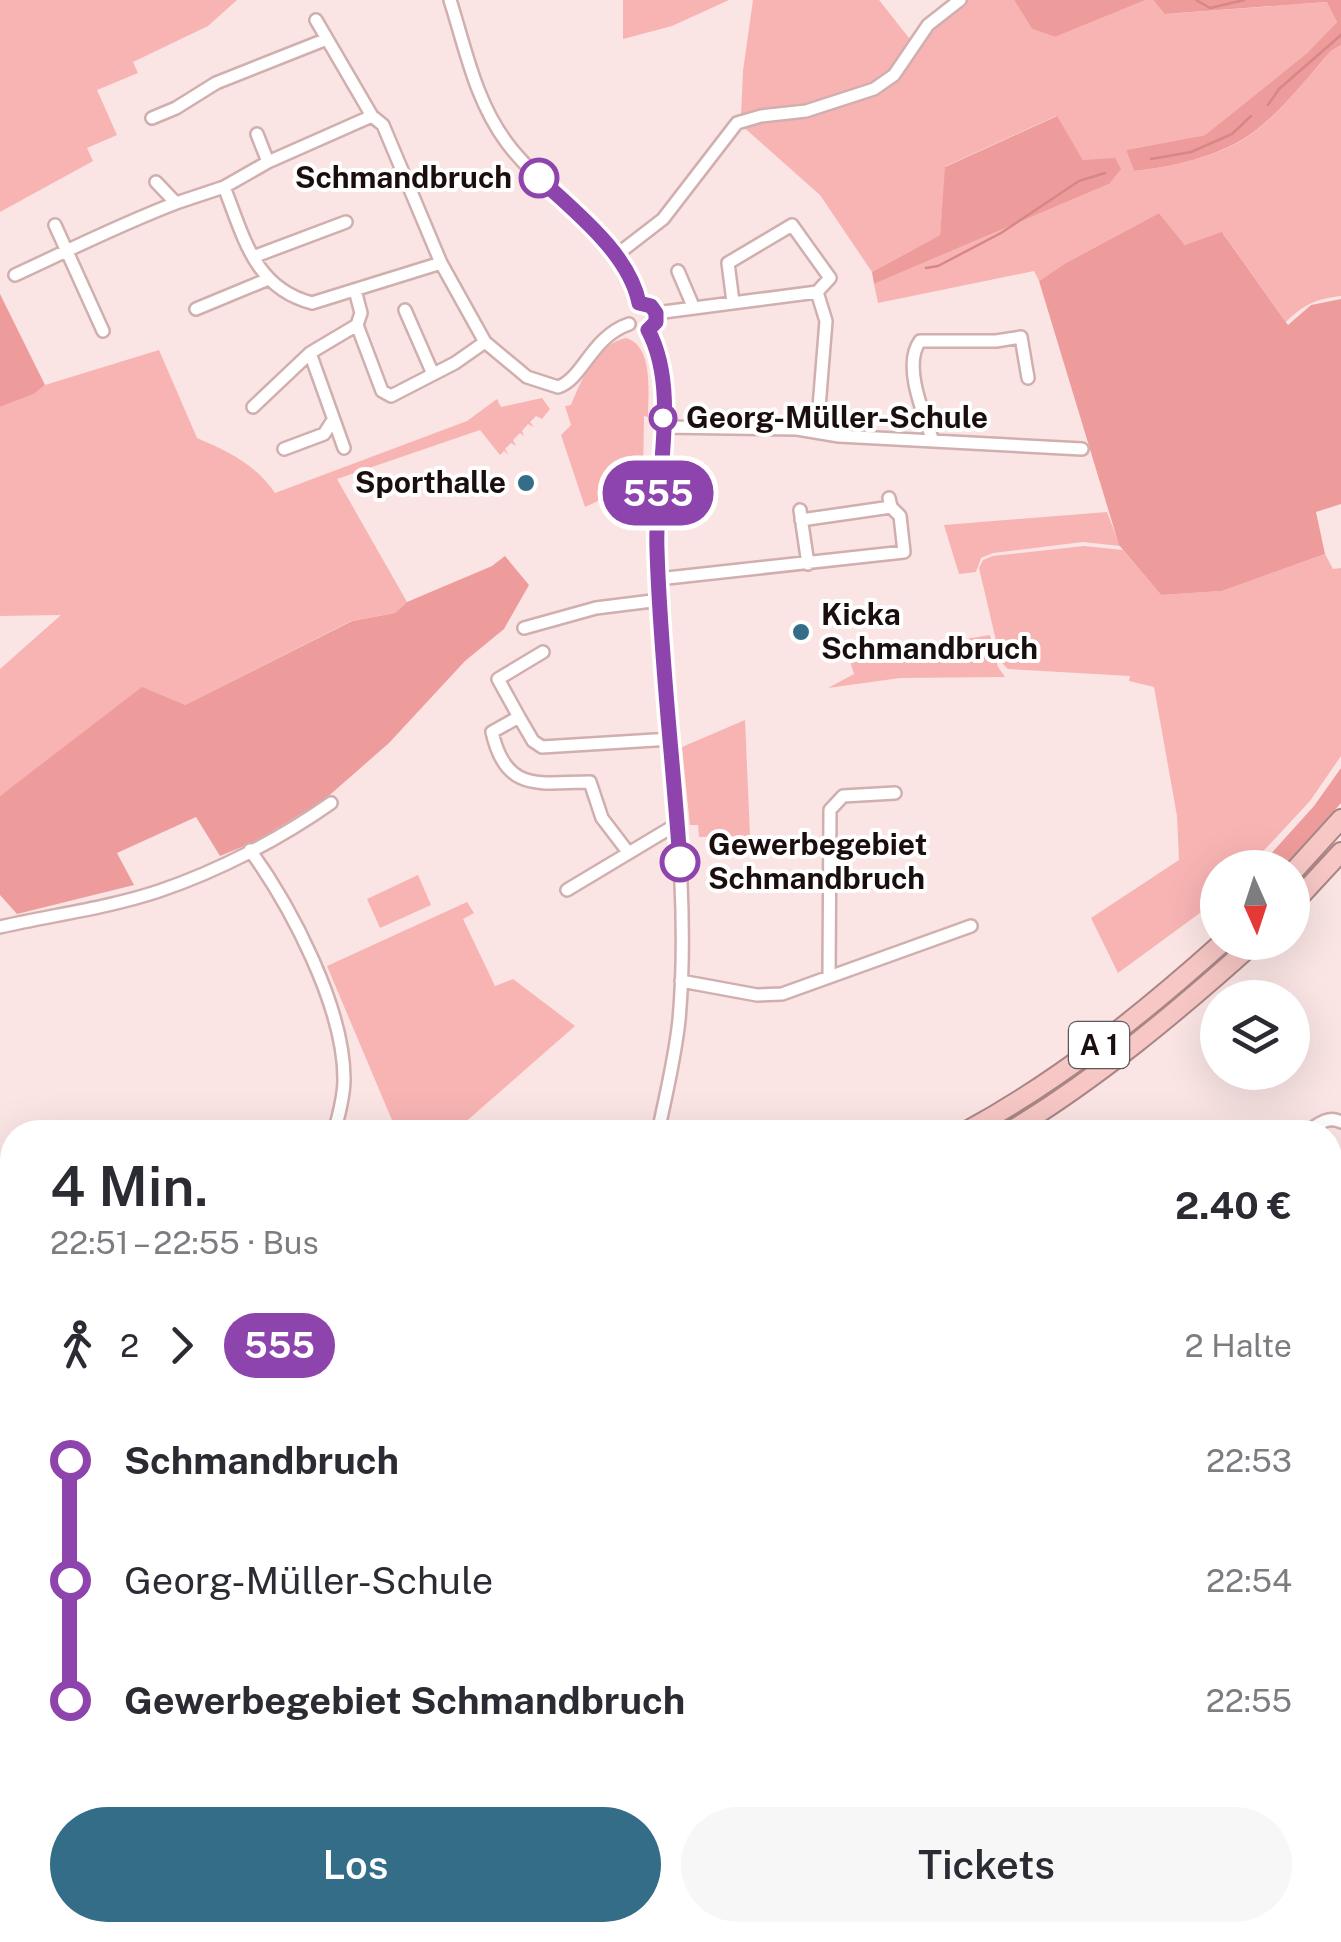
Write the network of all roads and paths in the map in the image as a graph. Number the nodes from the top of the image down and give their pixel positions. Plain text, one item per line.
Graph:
1 (450, 0) edge
2 (960, 0) edge
3 (316, 20) dead end
4 (327, 40) junction
5 (372, 116) junction
6 (152, 118) dead end
7 (257, 134) dead end
8 (268, 162) junction
9 (156, 182) dead end
10 (224, 187) junction
11 (176, 203) junction
12 (346, 222) dead end
13 (54, 225) dead end
14 (65, 251) junction
15 (614, 256) junction
16 (253, 257) junction
17 (441, 262) junction
18 (678, 271) dead end
19 (14, 275) dead end
20 (266, 280) junction
21 (355, 290) junction
22 (816, 292) junction
23 (733, 302) junction
24 (639, 303) junction
25 (693, 306) junction
26 (196, 309) dead end
27 (405, 310) dead end
28 (656, 313) junction
29 (629, 324) junction
30 (357, 325) junction
31 (648, 330) junction
32 (103, 331) dead end
33 (485, 342) junction
34 (310, 354) junction
35 (433, 374) junction
36 (1028, 378) dead end
37 (252, 407) dead end
38 (333, 420) junction
39 (663, 427) junction
40 (817, 432) junction
41 (933, 441) junction
42 (344, 448) dead end
43 (284, 449) dead end
44 (1082, 449) dead end
45 (808, 564) junction
46 (658, 579) junction
47 (660, 600) junction
48 (524, 628) dead end
49 (543, 652) dead end
50 (519, 717) junction
51 (670, 738) junction
52 (895, 793) dead end
53 (331, 803) dead end
54 (1341, 819) edge
55 (677, 824) junction
56 (250, 850) junction
57 (628, 852) junction
58 (1341, 852) edge
59 (1310, 853) edge
60 (1310, 886) edge
61 (567, 890) dead end
62 (971, 926) dead end
63 (0, 927) edge
64 (1202, 960) edge
65 (1234, 960) edge
66 (829, 976) junction
67 (681, 980) junction
68 (336, 1120) edge
69 (661, 1120) edge
70 (987, 1120) edge
71 (1027, 1120) edge

1 - 15 street
2 - 15 street
3 - 4 street
4 - 5 street
4 - 6 street
5 - 8 street
5 - 17 street
7 - 8 street
8 - 10 street
9 - 11 street
10 - 11 street
10 - 16 street
11 - 14 street
12 - 16 street
13 - 14 street
14 - 19 street
14 - 32 street
15 - 24 street
16 - 20 street
17 - 21 street
17 - 33 street
18 - 25 street
20 - 21 street
20 - 26 street
21 - 30 street
22 - 23 street
22 - 23 street
22 - 40 street
23 - 25 street
24 - 28 street
24 - 29 street
25 - 28 street
27 - 35 street
28 - 31 street
29 - 31 street
29 - 33 street
30 - 34 street
30 - 35 street
31 - 39 street
33 - 35 street
34 - 37 street
34 - 38 street
36 - 41 street
38 - 42 street
38 - 43 street
39 - 40 street
39 - 46 street
40 - 41 street
41 - 44 street
45 - 45 street
45 - 46 street
46 - 47 street
47 - 48 street
47 - 51 street
49 - 50 street
50 - 51 street
50 - 57 street
51 - 55 street
52 - 66 street
53 - 56 street
54 - 59 highway
55 - 57 street
55 - 67 street
56 - 63 street
56 - 68 street
57 - 61 street
58 - 60 highway
62 - 66 street
64 - 70 highway, A 1
65 - 71 highway, A 1
66 - 67 street
67 - 69 street

